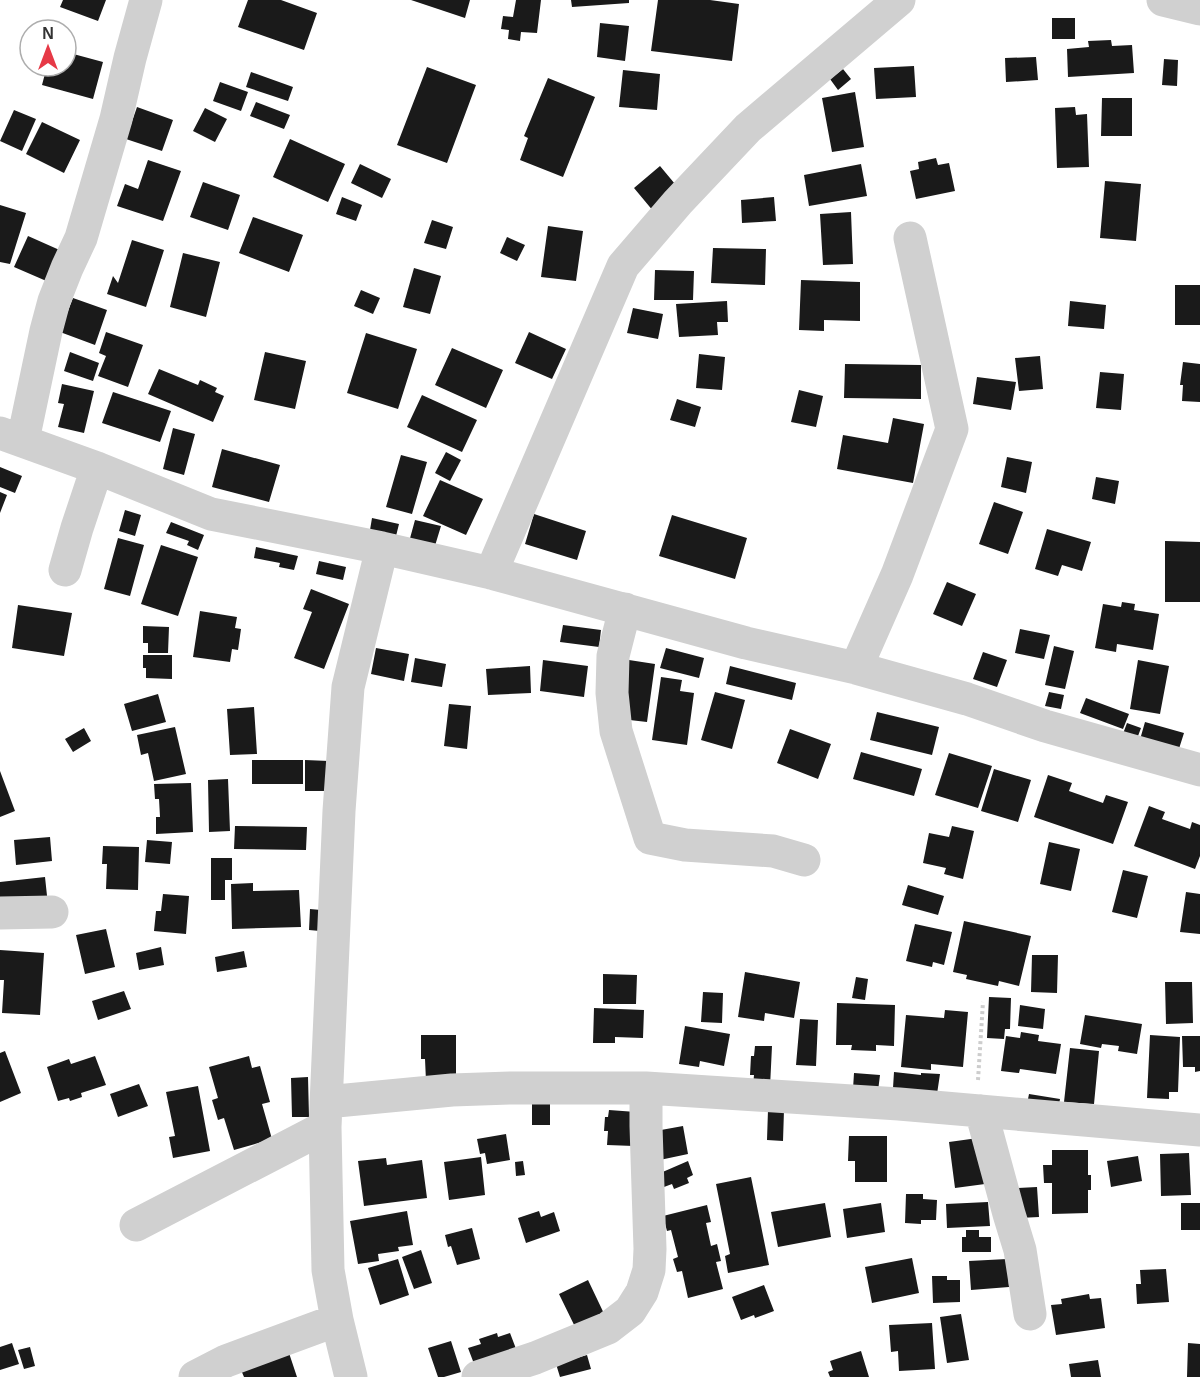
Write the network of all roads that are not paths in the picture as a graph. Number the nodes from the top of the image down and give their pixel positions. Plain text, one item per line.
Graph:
1 (146, 0) edge
2 (899, 0) edge
3 (1163, 0) edge
4 (1200, 9) edge
5 (909, 238) dead end
6 (11, 437) edge
7 (98, 468) junction
8 (382, 548) junction
9 (65, 570) dead end
10 (492, 573) junction
11 (625, 609) junction
12 (856, 668) junction
13 (1200, 770) edge
14 (804, 860) dead end
15 (52, 912) dead end
16 (0, 913) edge
17 (646, 1088) junction
18 (979, 1110) junction
19 (325, 1114) junction
20 (1200, 1130) edge
21 (136, 1225) dead end
22 (1030, 1314) dead end
23 (337, 1320) junction
24 (195, 1377) edge
25 (351, 1377) edge
26 (478, 1377) edge

1 - 6 street
2 - 10 street
3 - 4 street
5 - 12 street
6 - 7 street
7 - 8 street
7 - 9 street
8 - 10 street
8 - 19 street
10 - 11 street
11 - 12 street
11 - 14 street
12 - 13 street
15 - 16 street
17 - 18 street
17 - 19 street
17 - 26 street
18 - 20 street
18 - 22 street
19 - 21 street
19 - 23 street
23 - 24 street
23 - 25 street

